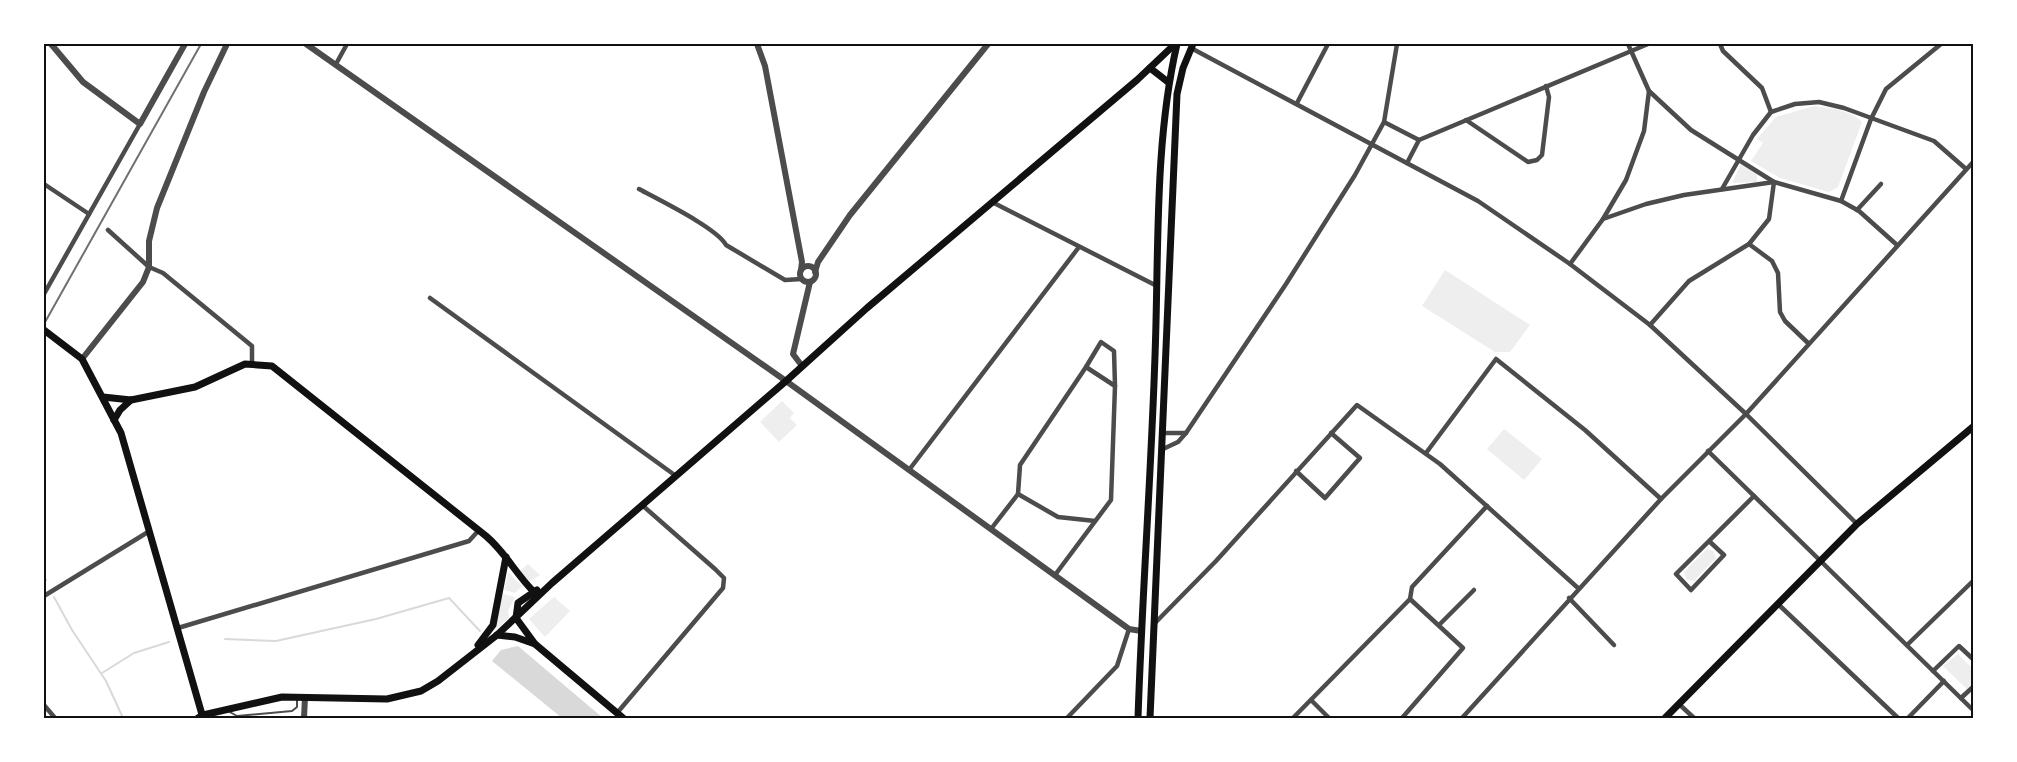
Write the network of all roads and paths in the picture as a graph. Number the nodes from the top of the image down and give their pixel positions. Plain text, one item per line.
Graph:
1 (51, 44) edge
2 (185, 44) edge
3 (227, 44) edge
4 (306, 44) edge
5 (347, 44) edge
6 (757, 44) edge
7 (988, 44) edge
8 (1176, 44) edge
9 (1182, 44) edge
10 (1328, 44) edge
11 (1397, 44) edge
12 (1628, 44) edge
13 (1648, 44) edge
14 (1720, 44) edge
15 (1941, 44) edge
16 (1192, 46) edge
17 (1631, 50) junction
18 (336, 64) junction
19 (1150, 68) junction
20 (1168, 82) junction
21 (1546, 86) junction
22 (1649, 91) junction
23 (1297, 103) junction
24 (1771, 112) junction
25 (1871, 119) junction
26 (1466, 120) junction
27 (1384, 122) junction
28 (140, 124) junction
29 (1419, 140) junction
30 (1372, 144) junction
31 (1738, 158) junction
32 (1974, 161) edge
33 (1407, 163) junction
34 (1966, 169) junction
35 (1774, 182) junction
36 (44, 184) edge
37 (1881, 184) dead end
38 (639, 189) dead end
39 (1722, 189) junction
40 (1841, 201) junction
41 (992, 202) junction
42 (1857, 210) junction
43 (89, 214) junction
44 (1603, 219) junction
45 (108, 230) dead end
46 (1749, 244) junction
47 (1897, 245) junction
48 (1079, 247) junction
49 (818, 262) junction
50 (1570, 264) junction
51 (805, 266) junction
52 (148, 267) junction
53 (815, 272) junction
54 (805, 280) junction
55 (1157, 286) junction
56 (44, 294) edge
57 (430, 298) dead end
58 (1650, 325) junction
59 (44, 330) edge
60 (1808, 343) junction
61 (82, 359) junction
62 (252, 363) junction
63 (802, 366) junction
64 (1086, 367) junction
65 (786, 381) junction
66 (1115, 386) junction
67 (103, 397) junction
68 (131, 400) junction
69 (1746, 414) junction
70 (114, 420) junction
71 (1974, 426) edge
72 (1164, 433) junction
73 (1186, 433) junction
74 (1331, 433) junction
75 (1152, 449) junction
76 (1163, 449) junction
77 (1708, 451) junction
78 (1426, 453) junction
79 (909, 470) junction
80 (1296, 471) junction
81 (676, 476) junction
82 (1018, 494) junction
83 (1754, 496) junction
84 (1661, 499) junction
85 (642, 505) junction
86 (1487, 506) junction
87 (1095, 521) junction
88 (1857, 524) junction
89 (991, 529) junction
90 (480, 530) junction
91 (148, 532) junction
92 (1709, 541) junction
93 (506, 557) junction
94 (1821, 561) junction
95 (1055, 575) junction
96 (1974, 580) edge
97 (552, 582) junction
98 (1578, 588) junction
99 (1474, 590) dead end
100 (534, 592) junction
101 (44, 596) edge
102 (1569, 598) junction
103 (1410, 599) junction
104 (1779, 605) junction
105 (516, 618) junction
106 (1155, 623) junction
107 (1439, 625) junction
108 (178, 628) junction
109 (1129, 629) junction
110 (1141, 631) junction
111 (497, 635) junction
112 (535, 644) junction
113 (1614, 645) dead end
114 (1907, 645) junction
115 (473, 651) junction
116 (1974, 660) edge
117 (1933, 671) junction
118 (1944, 681) junction
119 (1974, 686) edge
120 (301, 697) junction
121 (1961, 698) junction
122 (1311, 700) junction
123 (1679, 704) junction
124 (44, 705) edge
125 (226, 709) junction
126 (1974, 711) edge
127 (620, 716) edge
128 (55, 718) edge
129 (202, 718) edge
130 (304, 718) edge
131 (1066, 718) edge
132 (1138, 718) edge
133 (1150, 718) edge
134 (1293, 718) edge
135 (1329, 718) edge
136 (1402, 718) edge
137 (1462, 718) edge
138 (1665, 718) edge
139 (1694, 718) edge
140 (1898, 718) edge
141 (1908, 718) edge

1 - 28 street
2 - 28 street
3 - 52 street
4 - 18 street
5 - 18 street
6 - 51 street
7 - 49 street
8 - 19 main road
8 - 20 main road
9 - 16 main road
10 - 23 street
11 - 27 street
12 - 17 street
13 - 17 street
14 - 24 street
15 - 25 street
16 - 23 street
16 - 72 main road
17 - 21 street
17 - 22 street
18 - 65 street
19 - 20 main road
19 - 41 main road
20 - 55 main road
21 - 26 street
21 - 26 street
22 - 31 street
22 - 44 street
23 - 30 street
24 - 25 street
24 - 31 street
25 - 34 street
25 - 40 street
26 - 29 street
27 - 29 street
27 - 30 street
28 - 43 street
29 - 33 street
30 - 33 street
30 - 73 street
31 - 35 street
31 - 39 street
32 - 34 street
33 - 50 street
34 - 47 street
35 - 39 street
35 - 40 street
35 - 46 street
36 - 43 street
37 - 42 street
38 - 54 street
39 - 44 street
40 - 42 street
41 - 48 street
41 - 63 main road
42 - 47 street
43 - 56 street
44 - 50 street
45 - 52 street
46 - 58 street
46 - 60 street
47 - 60 street
48 - 55 street
48 - 79 street
49 - 51 street
49 - 53 street
50 - 58 street
51 - 53 street
51 - 54 street
52 - 61 street
52 - 62 street
53 - 54 street
54 - 63 street
55 - 75 main road
57 - 81 street
58 - 69 street
59 - 61 main road
60 - 69 street
61 - 67 main road
62 - 68 main road
62 - 90 main road
63 - 65 main road
64 - 66 street
64 - 66 street
64 - 82 street
65 - 79 street
65 - 81 main road
66 - 87 street
67 - 68 main road
67 - 70 main road
68 - 70 main road
69 - 77 street
69 - 88 street
70 - 91 main road
71 - 88 main road
72 - 73 street
72 - 76 main road
73 - 76 street
74 - 78 street
74 - 80 street
74 - 80 street
75 - 76 main road
75 - 110 main road
76 - 106 main road
77 - 83 street
77 - 84 street
78 - 84 street
78 - 86 street
79 - 89 street
80 - 106 street
81 - 85 main road
82 - 87 street
82 - 89 street
83 - 92 street
83 - 94 street
84 - 98 street
85 - 97 main road
85 - 127 street
86 - 98 street
86 - 103 street
87 - 95 street
88 - 94 main road
89 - 95 street
90 - 93 main road
90 - 108 street
91 - 101 street
91 - 108 main road
92 - 92 street
93 - 100 main road
93 - 115 main road
94 - 104 main road
94 - 114 street
95 - 109 street
96 - 114 street
97 - 100 main road
97 - 105 main road
98 - 102 street
99 - 107 street
100 - 105 main road
102 - 113 street
102 - 137 street
103 - 107 street
103 - 122 street
104 - 123 main road
104 - 140 street
105 - 111 main road
105 - 112 main road
106 - 110 main road
106 - 133 main road
107 - 136 street
108 - 129 main road
109 - 110 street
109 - 131 street
110 - 132 main road
111 - 112 main road
111 - 115 main road
112 - 127 main road
114 - 117 street
115 - 120 main road
116 - 117 street
117 - 118 street
118 - 121 street
118 - 141 street
119 - 121 street
120 - 125 main road
120 - 125 lane
120 - 130 street
121 - 126 street
122 - 134 street
122 - 135 street
123 - 138 main road
123 - 139 street
124 - 128 street
125 - 129 main road

